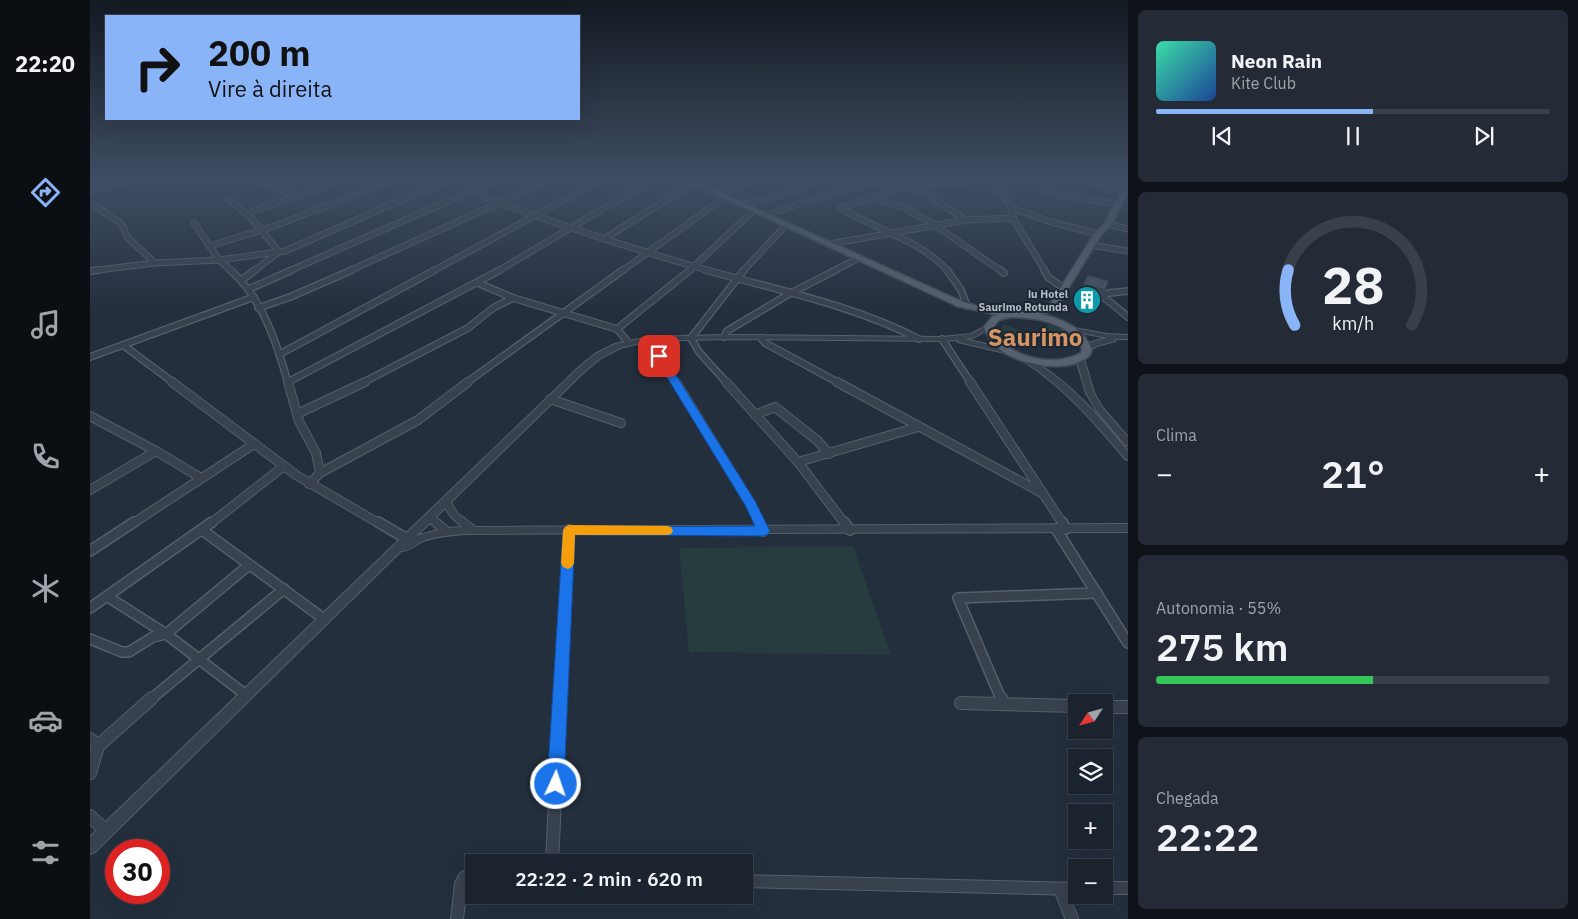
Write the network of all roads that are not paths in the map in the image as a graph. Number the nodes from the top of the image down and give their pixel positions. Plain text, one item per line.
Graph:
1 (121, 224) edge
2 (195, 224) edge
3 (257, 224) edge
4 (275, 224) edge
5 (349, 224) edge
6 (396, 224) edge
7 (456, 224) edge
8 (520, 224) edge
9 (558, 224) edge
10 (577, 224) edge
11 (627, 224) edge
12 (685, 224) edge
13 (740, 224) edge
14 (873, 224) edge
15 (942, 224) edge
16 (1016, 224) edge
17 (1058, 224) edge
18 (1108, 224) joint
19 (786, 225) joint
20 (935, 225) junction
21 (570, 228) junction
22 (261, 229) junction
23 (1128, 229) edge
24 (892, 233) junction
25 (1098, 234) junction
26 (604, 239) junction
27 (829, 244) junction
28 (210, 246) junction
29 (1091, 246) junction
30 (1128, 251) edge
31 (279, 252) junction
32 (646, 253) junction
33 (859, 258) junction
34 (219, 260) junction
35 (155, 263) junction
36 (694, 268) junction
37 (90, 271) edge
38 (1004, 273) dead end
39 (736, 279) junction
40 (242, 280) junction
41 (478, 283) junction
42 (1064, 288) junction
43 (249, 289) junction
44 (1128, 291) edge
45 (789, 294) junction
46 (254, 297) junction
47 (513, 298) junction
48 (964, 305) junction
49 (1054, 305) junction
50 (258, 308) junction
51 (563, 314) junction
52 (1011, 314) junction
53 (1024, 314) junction
54 (1128, 317) edge
55 (988, 327) junction
56 (1067, 327) junction
57 (617, 329) junction
58 (724, 337) junction
59 (1128, 337) edge
60 (691, 338) junction
61 (761, 338) junction
62 (1117, 338) junction
63 (649, 339) junction
64 (919, 339) junction
65 (942, 339) junction
66 (956, 339) junction
67 (628, 342) junction
68 (123, 345) junction
69 (1087, 350) junction
70 (1010, 352) junction
71 (280, 354) junction
72 (90, 357) edge
73 (1023, 357) junction
74 (1080, 359) junction
75 (288, 382) junction
76 (550, 399) junction
77 (1088, 408) junction
78 (1099, 408) junction
79 (297, 414) junction
80 (755, 415) junction
81 (90, 416) edge
82 (621, 423) dead end
83 (918, 427) junction
84 (1128, 443) edge
85 (254, 444) junction
86 (156, 451) junction
87 (829, 454) junction
88 (1128, 457) edge
89 (798, 462) junction
90 (284, 466) junction
91 (320, 472) junction
92 (201, 478) junction
93 (310, 484) junction
94 (92, 486) edge
95 (1042, 493) junction
96 (446, 502) junction
97 (430, 517) junction
98 (1128, 528) edge
99 (1061, 529) junction
100 (202, 530) junction
101 (569, 530) junction
102 (850, 530) junction
103 (446, 531) junction
104 (474, 531) junction
105 (763, 531) junction
106 (407, 539) junction
107 (90, 551) edge
108 (390, 556) junction
109 (249, 566) junction
110 (284, 589) junction
111 (1097, 593) junction
112 (108, 597) junction
113 (90, 608) edge
114 (324, 619) junction
115 (166, 634) junction
116 (90, 639) edge
117 (1128, 643) edge
118 (199, 659) junction
119 (246, 695) junction
120 (961, 703) dead end
121 (1003, 704) junction
122 (1068, 706) edge
123 (1113, 707) edge
124 (1128, 707) edge
125 (94, 743) edge
126 (90, 773) edge
127 (90, 816) edge
128 (106, 832) junction
129 (90, 847) edge
130 (552, 854) edge
131 (465, 877) edge
132 (753, 881) edge
133 (1113, 888) edge
134 (1128, 888) edge
135 (1060, 889) junction
136 (1068, 889) edge
137 (457, 919) edge
138 (1072, 919) edge

1 - 35 street
2 - 28 street
3 - 22 street
4 - 22 street
5 - 31 street
6 - 43 street
7 - 50 street
8 - 71 street
9 - 21 street
10 - 21 street
11 - 26 street
12 - 32 street
13 - 36 street
14 - 24 street
15 - 20 street
16 - 42 street
17 - 25 street
18 - 23 street
18 - 25 main road
19 - 27 main road
19 - 39 street
20 - 24 street
20 - 38 street
21 - 26 street
21 - 41 street
22 - 28 street
22 - 31 street
24 - 27 street
24 - 48 street
25 - 29 main road
26 - 32 street
27 - 33 main road
28 - 34 street
29 - 30 street
29 - 42 main road
31 - 34 street
31 - 40 street
32 - 36 street
32 - 51 street
33 - 45 street
33 - 48 main road
34 - 35 street
34 - 40 street
35 - 37 street
36 - 39 street
36 - 57 street
39 - 45 street
39 - 60 street
40 - 43 street
41 - 47 street
41 - 75 street
42 - 49 main road
43 - 46 street
44 - 54 street
45 - 58 street
45 - 64 street
46 - 50 street
46 - 68 street
47 - 51 street
47 - 79 street
48 - 52 main road
48 - 55 main road
49 - 53 main road
49 - 56 main road
50 - 71 street
51 - 57 street
51 - 91 street
52 - 53 main road
52 - 55 main road
53 - 56 main road
55 - 66 street
55 - 70 main road
56 - 62 street
56 - 69 main road
57 - 67 street
58 - 60 street
58 - 61 street
59 - 62 street
60 - 63 street
60 - 80 street
61 - 64 street
61 - 83 street
62 - 69 street
63 - 67 street
63 - 105 street
64 - 65 street
65 - 66 street
65 - 95 street
66 - 70 street
67 - 76 street
68 - 72 street
68 - 85 street
69 - 74 main road
70 - 73 main road
71 - 75 street
73 - 74 main road
73 - 77 street
74 - 78 street
75 - 79 street
76 - 82 street
76 - 96 street
77 - 78 street
77 - 88 street
78 - 84 street
79 - 91 street
80 - 87 street
80 - 89 street
81 - 86 street
83 - 87 street
83 - 95 street
85 - 90 street
85 - 92 street
86 - 92 street
86 - 94 street
87 - 89 street
89 - 102 street
90 - 93 street
90 - 100 street
91 - 93 street
92 - 107 street
93 - 106 street
95 - 99 street
96 - 97 street
96 - 104 street
97 - 103 street
97 - 106 street
98 - 99 street
99 - 102 street
99 - 111 street
100 - 109 street
100 - 112 street
101 - 104 street
101 - 105 street
101 - 130 street
102 - 105 street
103 - 104 street
103 - 108 street
106 - 108 street
108 - 114 street
109 - 110 street
109 - 115 street
110 - 114 street
110 - 118 street
111 - 117 street
111 - 121 street
112 - 113 street
112 - 115 street
114 - 119 street
115 - 116 street
115 - 118 street
118 - 119 street
118 - 125 street
119 - 128 street
120 - 121 street
121 - 122 street
123 - 124 street
125 - 126 street
127 - 128 street
128 - 129 street
131 - 137 street
132 - 135 street
133 - 134 street
135 - 136 street
135 - 138 street

